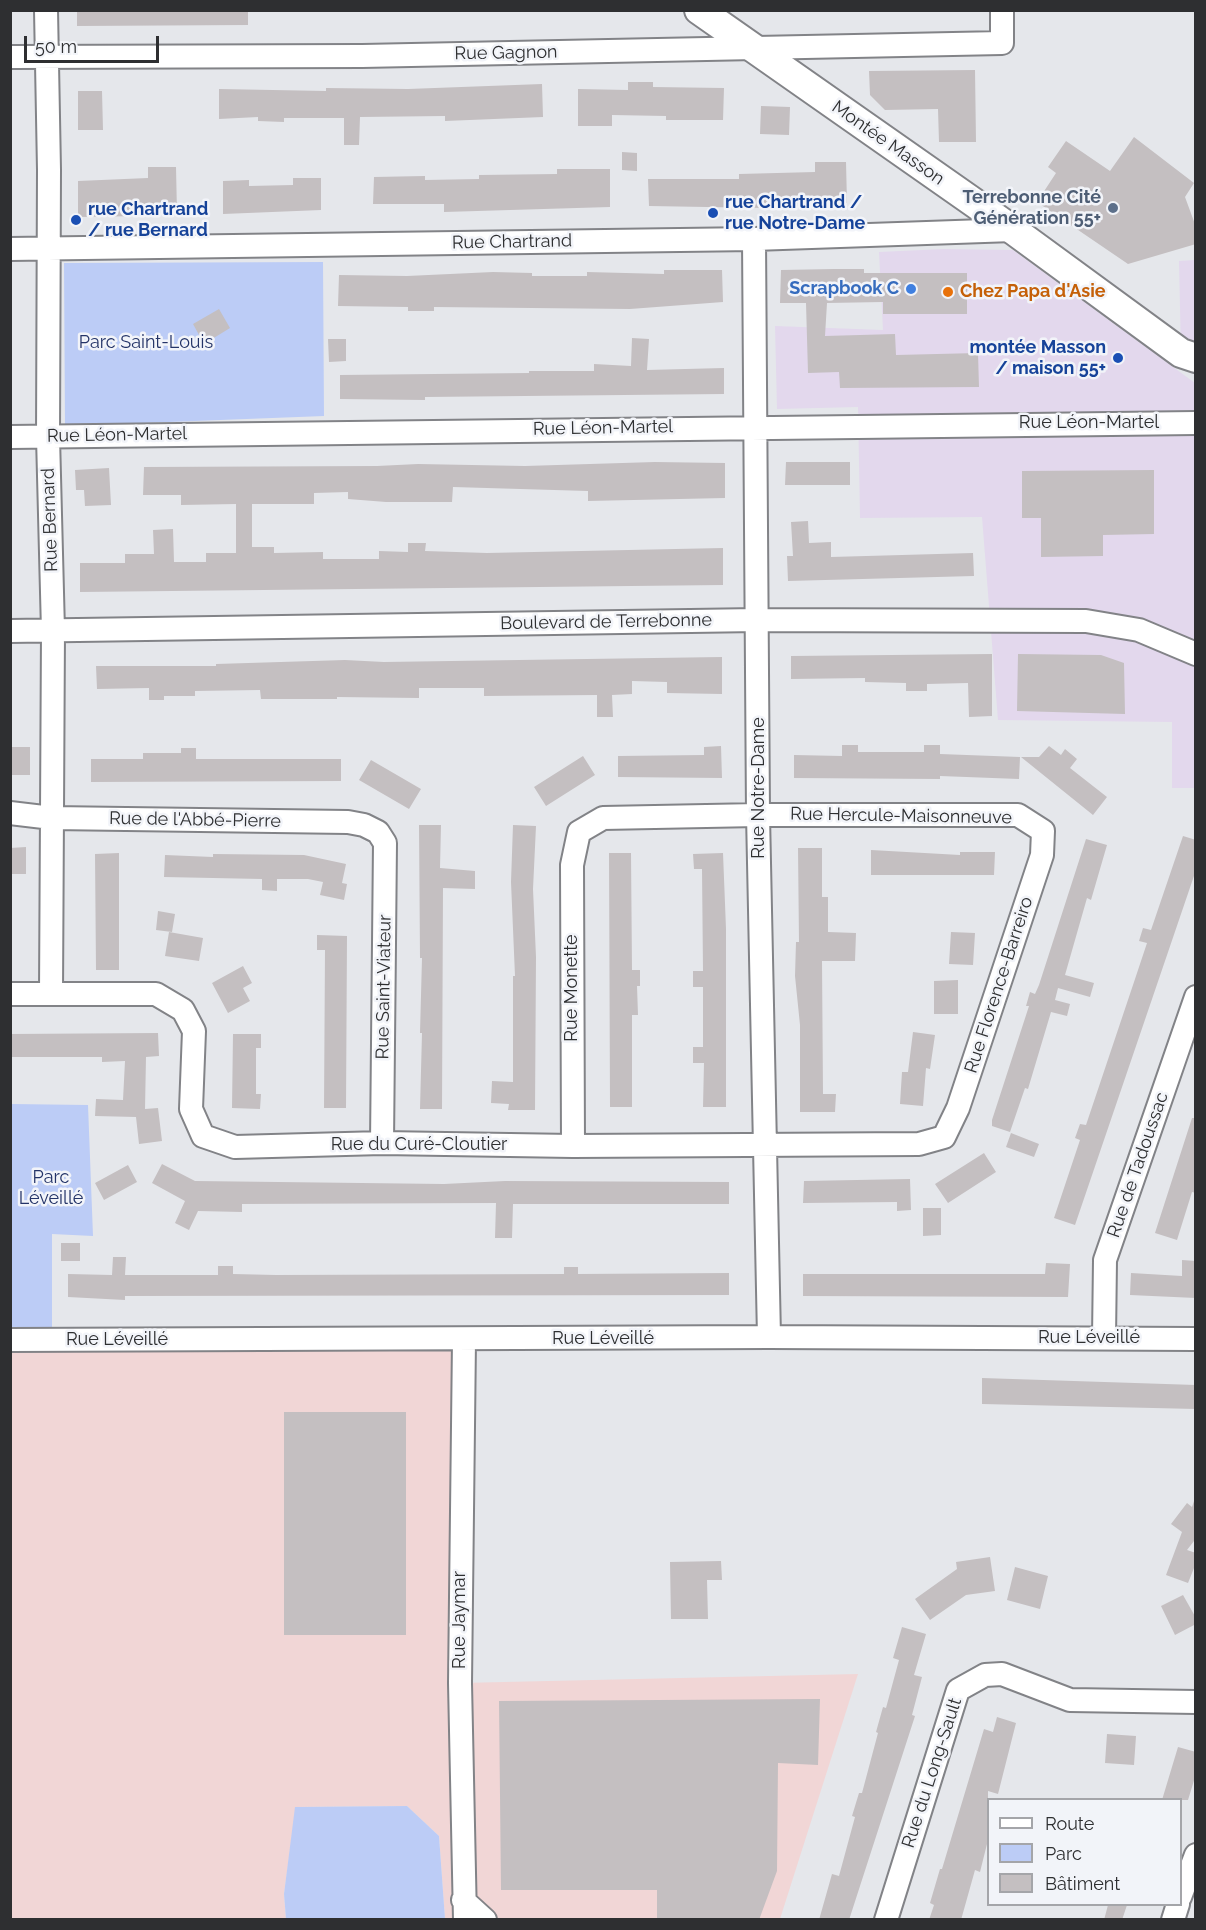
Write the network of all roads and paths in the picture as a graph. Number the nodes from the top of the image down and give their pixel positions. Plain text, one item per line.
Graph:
1 (46, 10) edge
2 (699, 10) edge
3 (1002, 10) edge
4 (749, 47) junction
5 (10, 57) edge
6 (46, 57) junction
7 (1013, 230) junction
8 (754, 239) junction
9 (48, 248) junction
10 (10, 249) edge
11 (1196, 358) edge
12 (1196, 423) edge
13 (756, 426) junction
14 (48, 436) junction
15 (10, 437) edge
16 (759, 620) junction
17 (10, 631) edge
18 (53, 631) junction
19 (1196, 654) edge
20 (10, 813) edge
21 (758, 815) junction
22 (52, 818) junction
23 (1043, 831) joint
24 (378, 832) joint
25 (579, 832) joint
26 (51, 993) junction
27 (10, 994) edge
28 (1196, 997) edge
29 (944, 1137) joint
30 (382, 1143) junction
31 (573, 1146) junction
32 (765, 1146) junction
33 (769, 1337) junction
34 (1104, 1338) junction
35 (1196, 1339) edge
36 (10, 1340) edge
37 (464, 1340) junction
38 (1196, 1702) edge
39 (1196, 1855) edge
40 (1182, 1892) edge
41 (464, 1910) edge
42 (485, 1920) edge
43 (886, 1920) edge

1 - 6 street, Rue Bernard
2 - 4 main road, Montée Masson
3 - 4 street, Rue Gagnon
4 - 6 street, Rue Gagnon
4 - 7 main road, Montée Masson
5 - 6 street, Rue Gagnon
6 - 9 street, Rue Bernard
7 - 8 street, Rue Chartrand
7 - 11 main road, Montée Masson
8 - 9 street, Rue Chartrand
8 - 13 street, Rue Notre-Dame
9 - 10 street, Rue Chartrand
9 - 14 street, Rue Bernard
12 - 13 street, Rue Léon-Martel
13 - 14 street, Rue Léon-Martel
13 - 16 street, Rue Notre-Dame
14 - 15 street, Rue Léon-Martel
14 - 18 street, Rue Bernard
16 - 18 street, Boulevard de Terrebonne
16 - 19 street, Boulevard de Terrebonne
16 - 21 street, Rue Notre-Dame
17 - 18 street, Boulevard de Terrebonne
18 - 22 street, Rue Bernard
20 - 22 street, Rue de l'Abbé-Pierre
21 - 23 street, Rue Hercule-Maisonneuve
21 - 25 street, Rue Hercule-Maisonneuve
21 - 32 street, Rue Notre-Dame
22 - 24 street, Rue de l'Abbé-Pierre
22 - 26 street, Rue Bernard
23 - 29 street, Rue Florence-Barreiro
24 - 30 street, Rue Saint-Viateur
25 - 31 street, Rue Monette
26 - 27 street, Rue du Curé-Cloutier
26 - 30 street, Rue du Curé-Cloutier
28 - 34 street, Rue de Tadoussac
29 - 32 street, Rue du Curé-Cloutier
30 - 31 street, Rue du Curé-Cloutier
31 - 32 street, Rue du Curé-Cloutier
32 - 33 street, Rue Notre-Dame
33 - 34 street, Rue Léveillé
33 - 37 street, Rue Léveillé
34 - 35 street, Rue Léveillé
36 - 37 street, Rue Léveillé
37 - 41 street, Rue Jaymar
38 - 43 street, Rue du Long-Sault
39 - 40 street
41 - 42 street, Rue Jaymar

